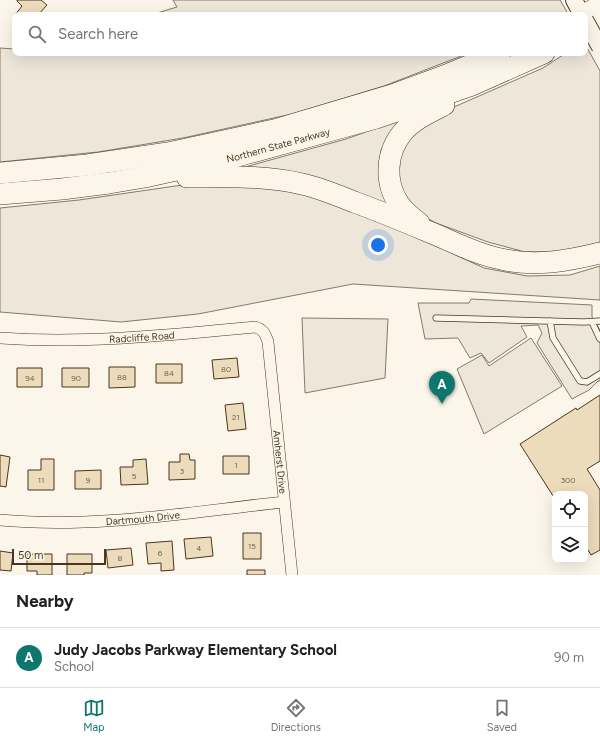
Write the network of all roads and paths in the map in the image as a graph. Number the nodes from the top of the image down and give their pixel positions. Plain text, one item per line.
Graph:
1 (574, 0) edge
2 (600, 6) edge
3 (581, 12) edge
4 (588, 12) edge
5 (600, 24) edge
6 (588, 25) edge
7 (588, 30) edge
8 (600, 47) edge
9 (493, 56) edge
10 (537, 56) edge
11 (472, 85) junction
12 (0, 173) edge
13 (145, 177) junction
14 (0, 194) edge
15 (428, 231) junction
16 (600, 253) edge
17 (436, 318) dead end
18 (550, 321) junction
19 (600, 321) edge
20 (592, 322) junction
21 (0, 338) edge
22 (600, 339) edge
23 (268, 350) joint
24 (600, 374) edge
25 (284, 502) junction
26 (0, 520) edge
27 (292, 575) edge

1 - 3 main road
2 - 4 highway
5 - 7 highway
6 - 8 main road, bridge
9 - 12 highway, Northern State Parkway
10 - 11 highway, Northern State Parkway
11 - 13 highway, Northern State Parkway
11 - 15 highway
13 - 14 highway, Northern State Parkway
13 - 15 highway
15 - 16 highway
17 - 18 lane
18 - 20 lane
18 - 24 lane
19 - 20 lane
20 - 22 lane
21 - 23 street, Radcliffe Road
23 - 25 street, Amherst Drive
25 - 26 street, Dartmouth Drive
25 - 27 street, Amherst Drive

